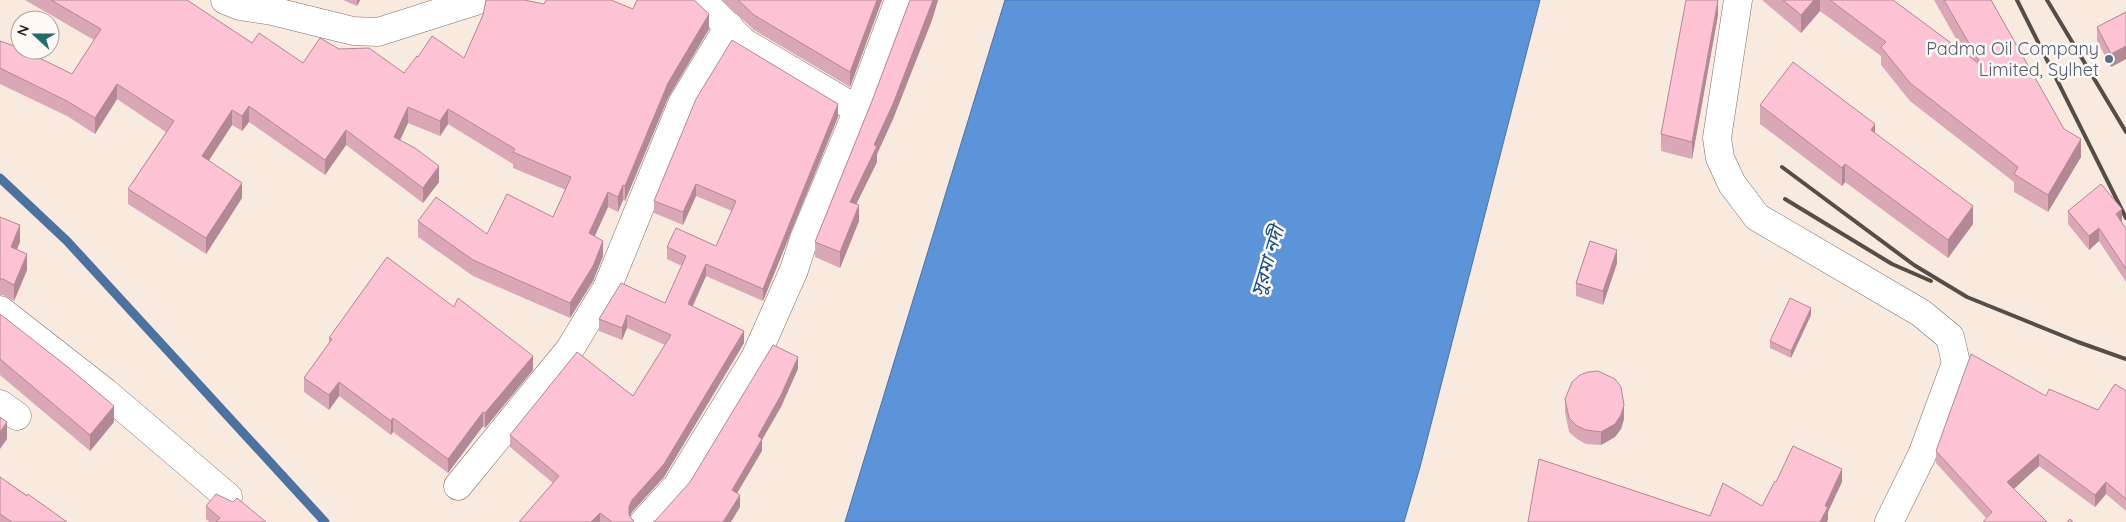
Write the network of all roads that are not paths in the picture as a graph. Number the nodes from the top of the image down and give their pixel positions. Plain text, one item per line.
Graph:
1 (225, 0) edge
2 (479, 0) edge
3 (699, 0) edge
4 (899, 0) edge
5 (1738, 0) edge
6 (729, 26) junction
7 (858, 110) junction
8 (0, 310) edge
9 (458, 486) dead end
10 (228, 497) edge
11 (644, 522) edge
12 (1889, 522) edge

1 - 2 street
3 - 6 street
4 - 7 street
5 - 12 street
6 - 7 street
6 - 9 street
7 - 11 street
8 - 10 street

